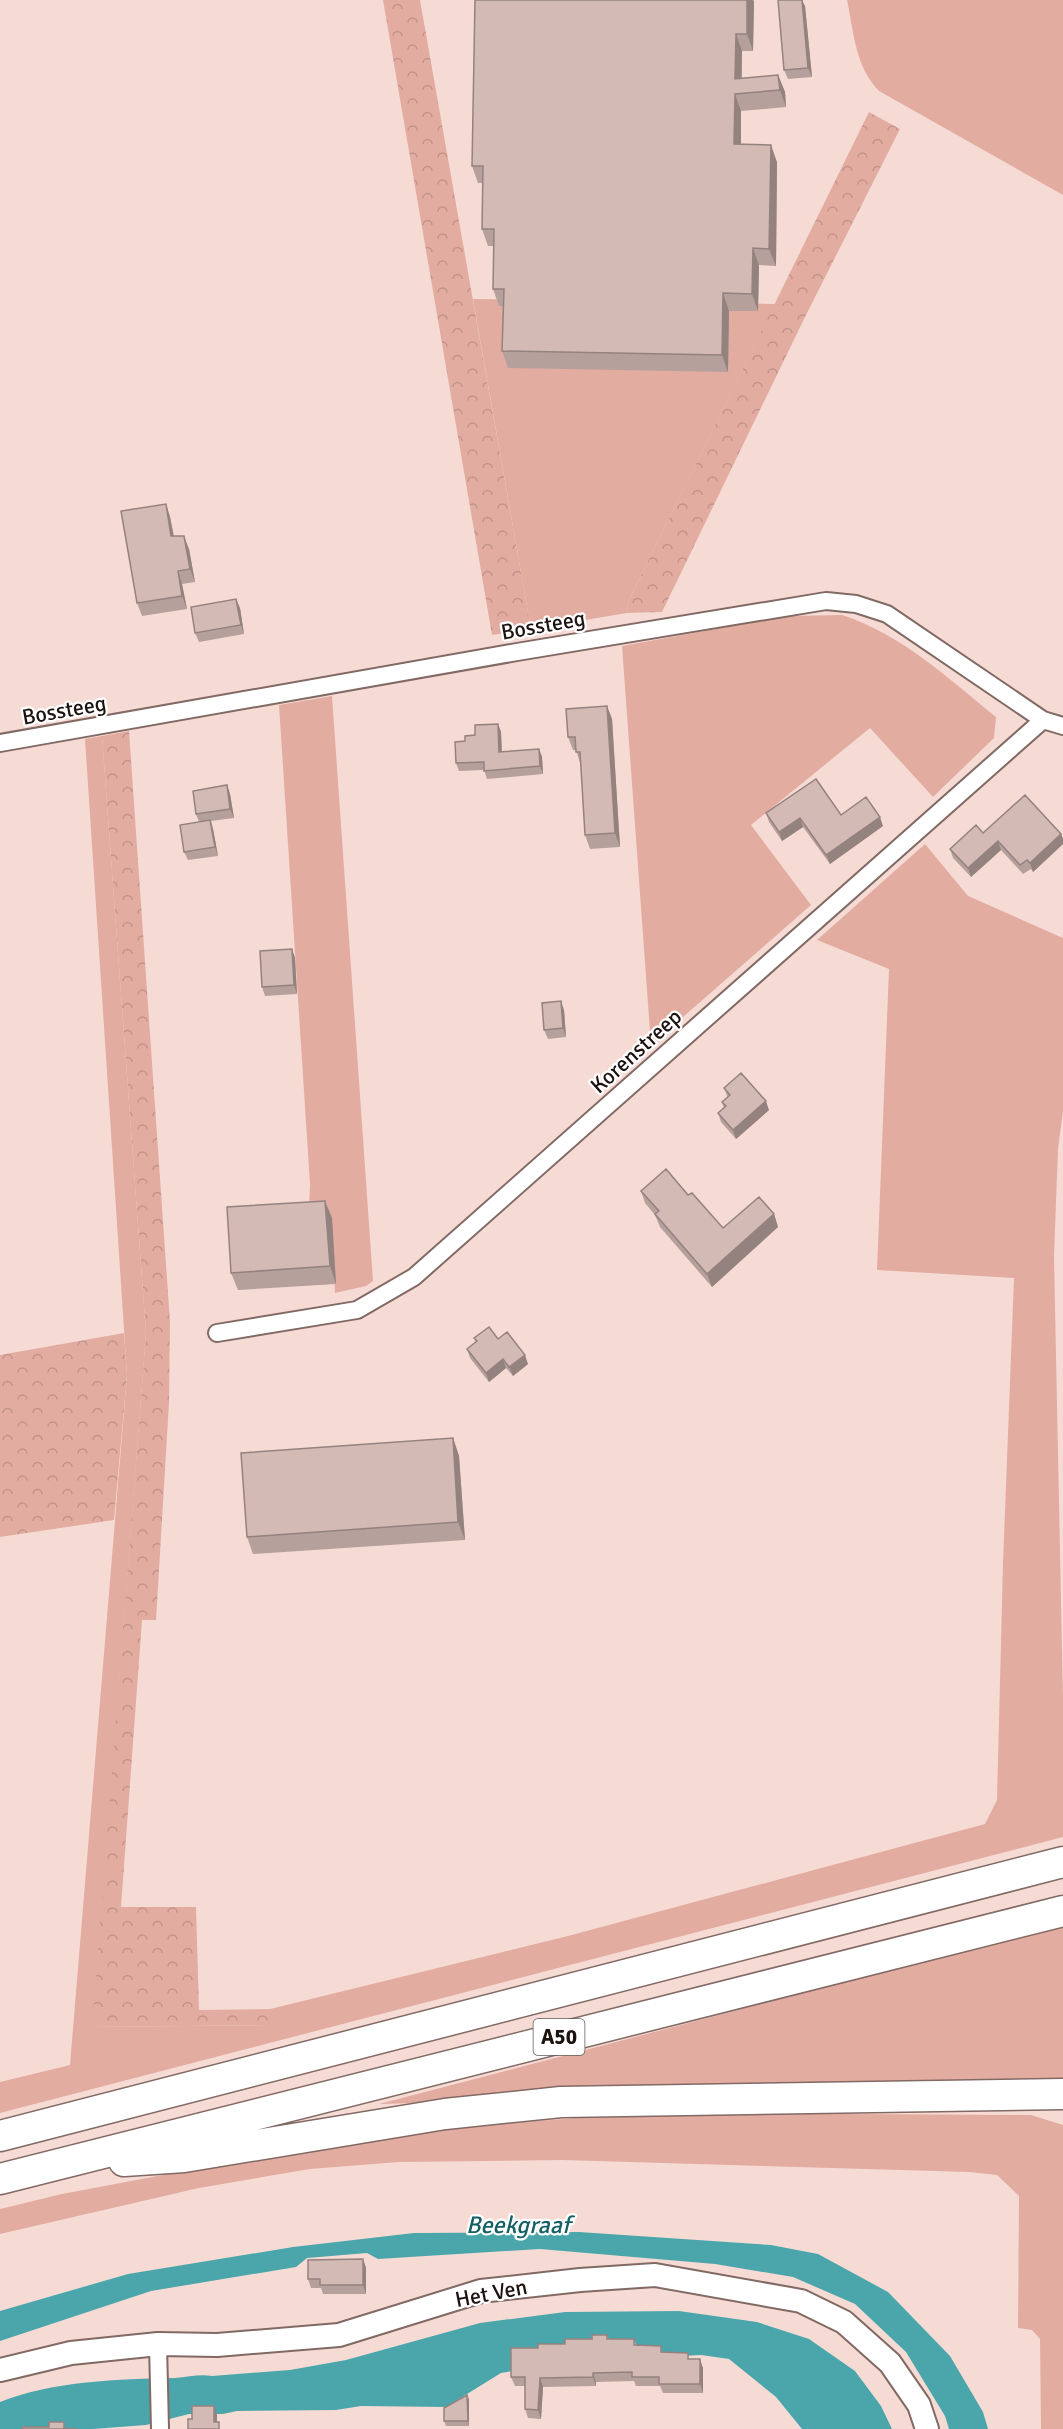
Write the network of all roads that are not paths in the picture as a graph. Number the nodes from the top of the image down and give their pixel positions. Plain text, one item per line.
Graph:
1 (1043, 720) junction
2 (1063, 726) edge
3 (0, 743) edge
4 (218, 1333) dead end
5 (1056, 1863) edge
6 (1063, 1911) edge
7 (1063, 2094) edge
8 (0, 2136) edge
9 (55, 2165) junction
10 (0, 2179) edge
11 (158, 2344) junction
12 (0, 2370) edge
13 (160, 2429) edge
14 (927, 2429) edge

1 - 2 street, Bossteeg
1 - 3 street, Bossteeg
1 - 4 street, Korenstreep
5 - 8 highway, A50
6 - 9 highway, A50
7 - 9 highway, A50
9 - 10 highway, A50
11 - 12 street, Het Ven
11 - 13 street
11 - 14 street, Het Ven

